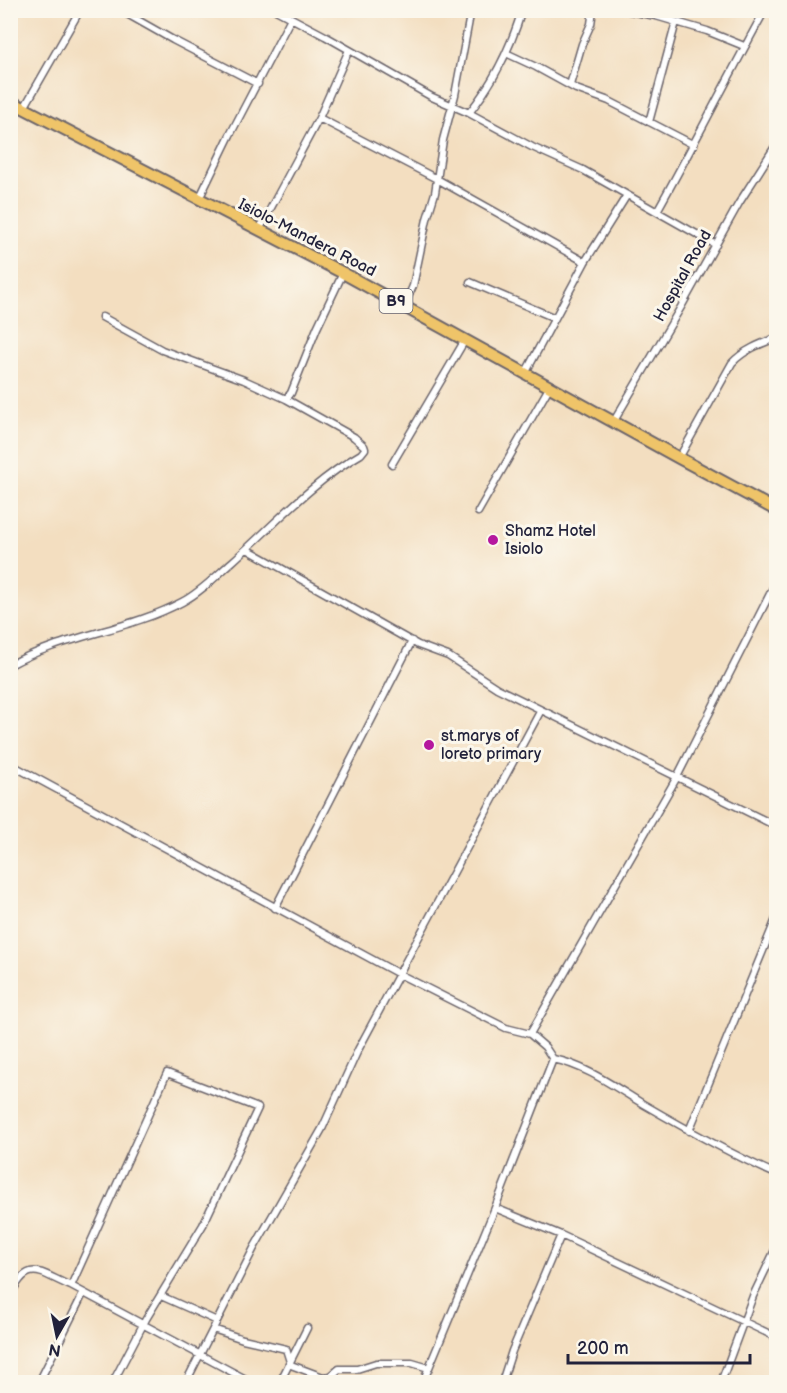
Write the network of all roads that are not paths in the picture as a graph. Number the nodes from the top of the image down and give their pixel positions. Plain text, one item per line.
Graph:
1 (80, 10) edge
2 (120, 10) edge
3 (276, 10) edge
4 (471, 10) edge
5 (522, 10) edge
6 (593, 10) edge
7 (626, 10) edge
8 (765, 10) edge
9 (656, 13) edge
10 (291, 18) junction
11 (676, 22) junction
12 (744, 46) junction
13 (349, 50) junction
14 (506, 53) junction
15 (258, 84) junction
16 (570, 86) junction
17 (10, 101) edge
18 (451, 106) junction
19 (24, 108) junction
20 (469, 113) junction
21 (319, 118) junction
22 (649, 122) junction
23 (694, 145) junction
24 (777, 145) edge
25 (437, 179) junction
26 (627, 195) junction
27 (199, 199) junction
28 (657, 211) junction
29 (259, 230) junction
30 (716, 245) junction
31 (585, 262) junction
32 (343, 273) junction
33 (470, 282) dead end
34 (404, 306) junction
35 (102, 317) dead end
36 (555, 318) junction
37 (777, 338) edge
38 (465, 339) junction
39 (526, 372) junction
40 (550, 386) junction
41 (286, 399) junction
42 (614, 421) junction
43 (679, 458) junction
44 (392, 464) dead end
45 (777, 510) edge
46 (478, 512) dead end
47 (247, 549) junction
48 (777, 582) edge
49 (412, 641) junction
50 (10, 665) edge
51 (541, 710) junction
52 (10, 764) edge
53 (677, 777) junction
54 (777, 826) edge
55 (275, 908) junction
56 (777, 919) edge
57 (399, 974) junction
58 (530, 1035) junction
59 (553, 1059) junction
60 (689, 1131) junction
61 (777, 1174) edge
62 (495, 1208) junction
63 (561, 1235) junction
64 (777, 1248) edge
65 (71, 1286) junction
66 (83, 1294) junction
67 (10, 1296) edge
68 (161, 1296) junction
69 (217, 1322) junction
70 (744, 1322) junction
71 (143, 1325) junction
72 (307, 1328) dead end
73 (213, 1329) junction
74 (777, 1337) edge
75 (200, 1356) junction
76 (289, 1363) junction
77 (429, 1368) junction
78 (39, 1383) edge
79 (113, 1383) edge
80 (186, 1383) edge
81 (251, 1383) edge
82 (280, 1383) edge
83 (423, 1383) edge
84 (502, 1383) edge
85 (721, 1383) edge

1 - 19 street
2 - 15 street
3 - 10 street
4 - 18 street
5 - 14 street
6 - 16 street
7 - 9 street
8 - 12 street
9 - 11 street
10 - 13 street
10 - 15 street
11 - 12 street
11 - 22 street
12 - 23 street
13 - 18 street
13 - 21 street
14 - 16 street
14 - 20 street
15 - 27 street
16 - 22 street
17 - 19 highway, Isiolo-Mandera Road / B9
18 - 20 street
18 - 25 street
19 - 27 highway, Isiolo-Mandera Road / B9
20 - 26 street
21 - 25 street
21 - 29 street
22 - 23 street
23 - 28 street
24 - 30 street, Hospital Road
25 - 31 street
25 - 34 street
26 - 28 street
26 - 31 street
27 - 29 highway, Isiolo-Mandera Road / B9
28 - 30 street
29 - 32 highway, Isiolo-Mandera Road / B9
30 - 42 street, Hospital Road
31 - 36 street
32 - 34 highway, Isiolo-Mandera Road / B9
32 - 41 street
33 - 36 street
34 - 38 highway, Isiolo-Mandera Road / B9
35 - 41 street
36 - 39 street
37 - 43 street
38 - 39 highway, Isiolo-Mandera Road / B9
38 - 44 street
39 - 40 highway, Isiolo-Mandera Road / B9
40 - 42 highway, Isiolo-Mandera Road / B9
40 - 46 street
41 - 47 street
42 - 43 highway, Isiolo-Mandera Road / B9
43 - 45 highway, Isiolo-Mandera Road / B9
47 - 49 street
47 - 50 street
48 - 53 street
49 - 51 street
49 - 55 street
51 - 53 street
51 - 57 street
52 - 55 street
53 - 54 street
53 - 58 street
55 - 57 street
56 - 60 street
57 - 58 street
57 - 69 street
58 - 59 street
59 - 60 street
59 - 62 street
60 - 61 street
62 - 63 street
62 - 77 street
63 - 70 street
63 - 84 street
64 - 70 street
65 - 66 street
65 - 67 street
65 - 68 street
66 - 71 street
66 - 78 street
68 - 69 street
68 - 71 street
69 - 73 street
70 - 74 street
70 - 85 street
71 - 75 street
71 - 79 street
72 - 76 street
73 - 75 street
73 - 76 street
75 - 80 street
75 - 81 street
76 - 77 street
76 - 82 street
77 - 83 street

